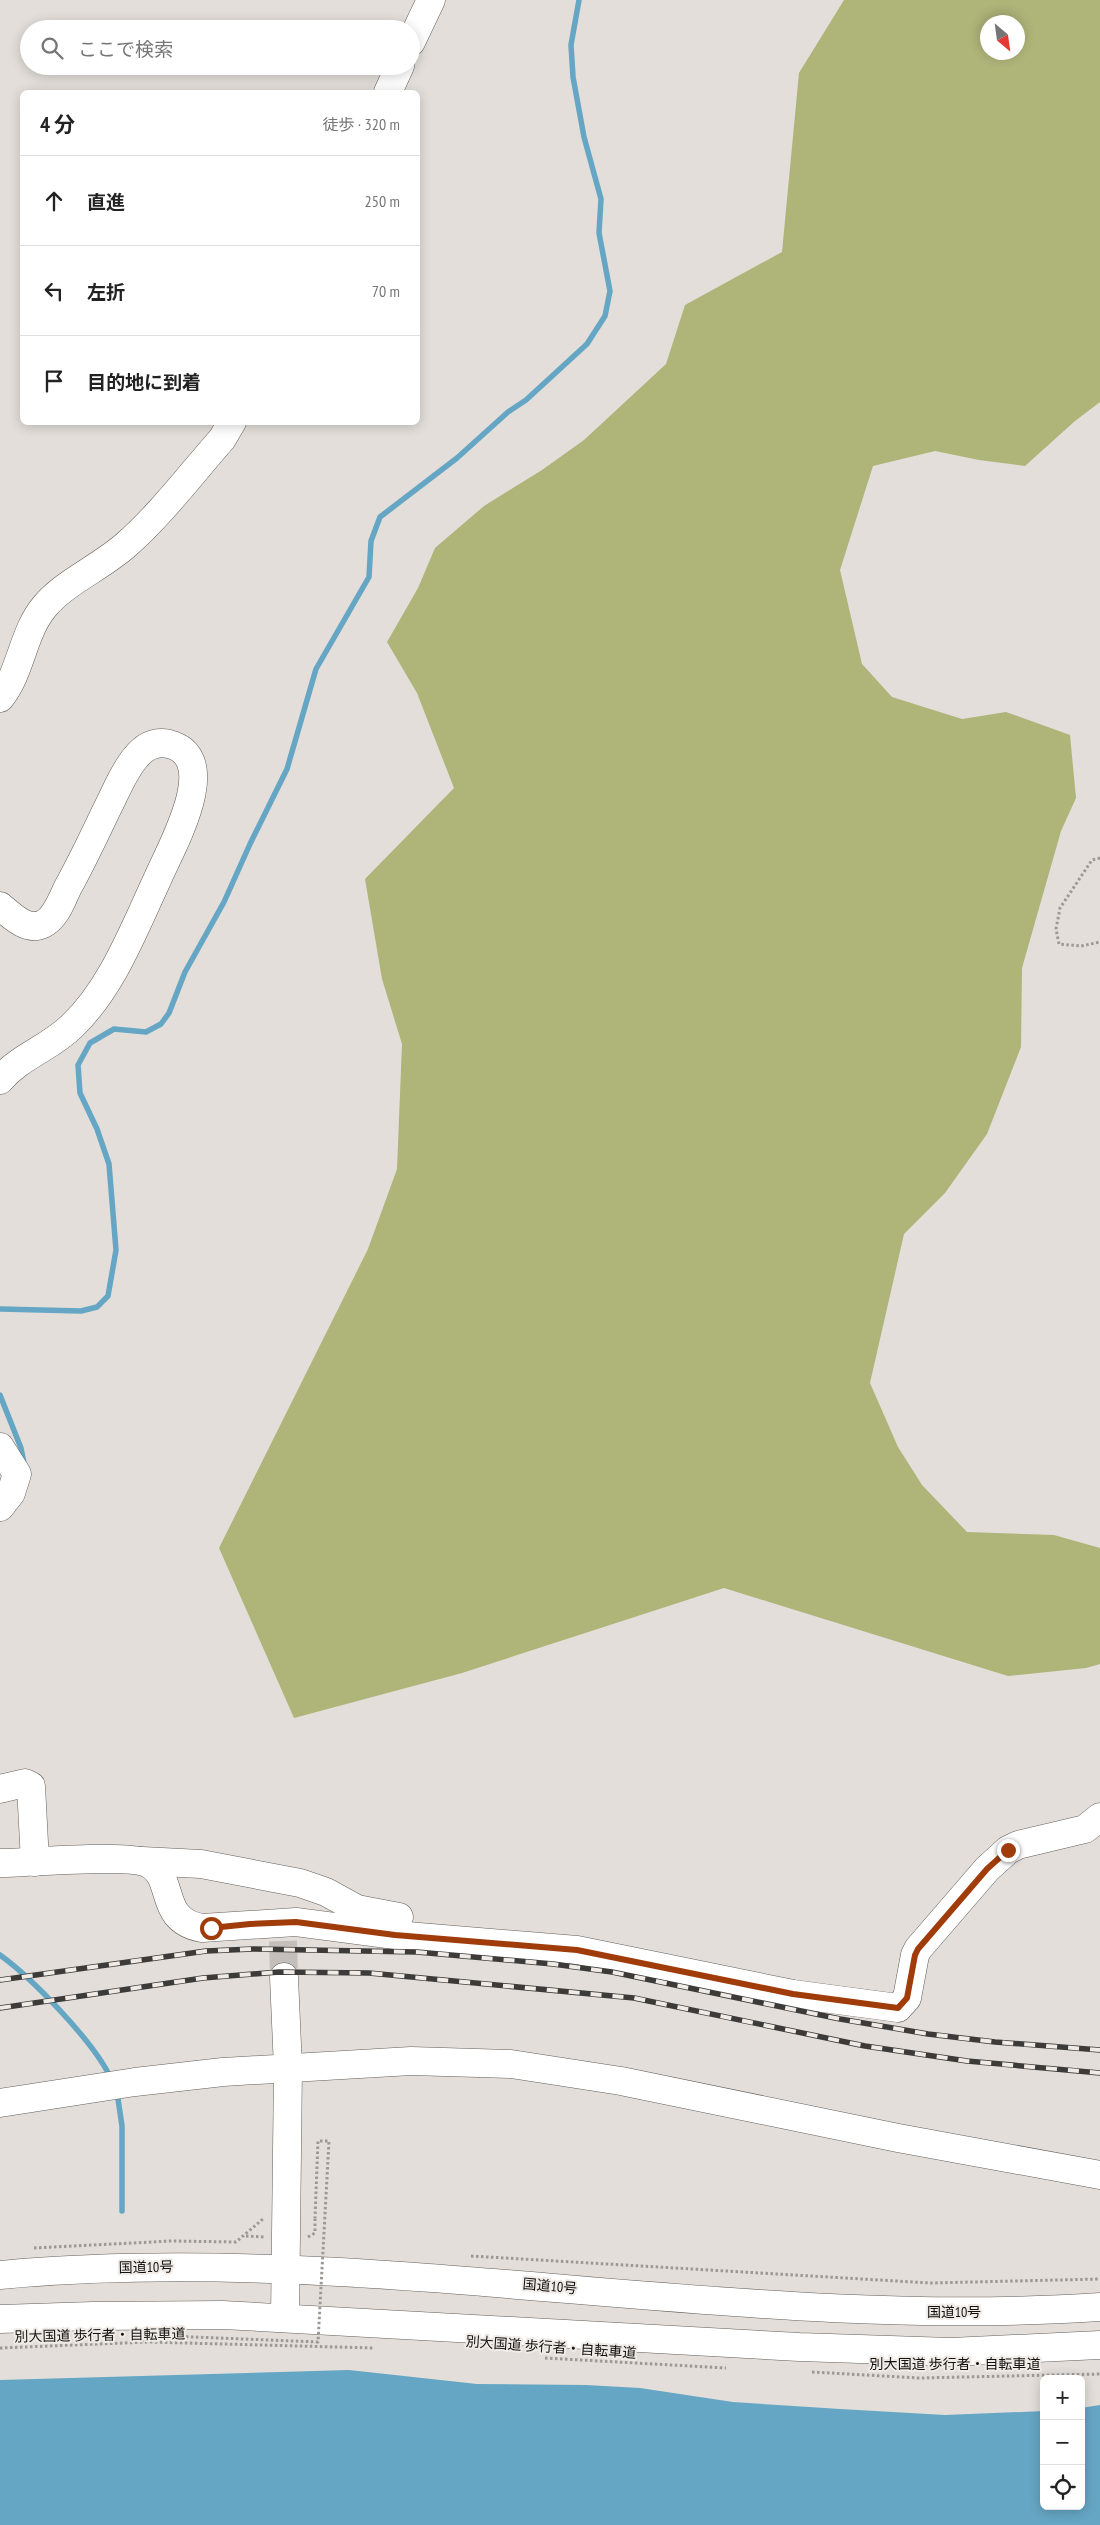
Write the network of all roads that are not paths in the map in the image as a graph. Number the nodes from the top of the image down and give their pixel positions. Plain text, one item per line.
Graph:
1 (431, 0) edge
2 (420, 23) edge
3 (396, 75) edge
4 (389, 90) edge
5 (230, 425) edge
6 (0, 698) edge
7 (0, 906) edge
8 (0, 1080) edge
9 (0, 1447) edge
10 (0, 1507) edge
11 (0, 1789) edge
12 (1100, 1817) edge
13 (142, 1861) junction
14 (35, 1862) junction
15 (0, 1863) edge
16 (414, 1937) junction
17 (284, 1977) tunnel mouth
18 (288, 2068) junction
19 (0, 2103) edge
20 (1100, 2175) edge
21 (286, 2269) junction
22 (0, 2275) edge
23 (1100, 2307) edge
24 (285, 2318) junction
25 (0, 2319) edge
26 (1100, 2345) edge

1 - 2 main road
3 - 4 main road
5 - 6 main road
7 - 8 main road
9 - 10 main road
11 - 14 main road
12 - 16 main road
13 - 14 main road
13 - 16 main road
13 - 16 main road
14 - 15 main road
17 - 18 main road
18 - 19 main road
18 - 20 main road
18 - 21 main road
21 - 22 main road, 国道10号
21 - 23 main road, 国道10号
21 - 24 main road
24 - 25 main road
24 - 26 main road

